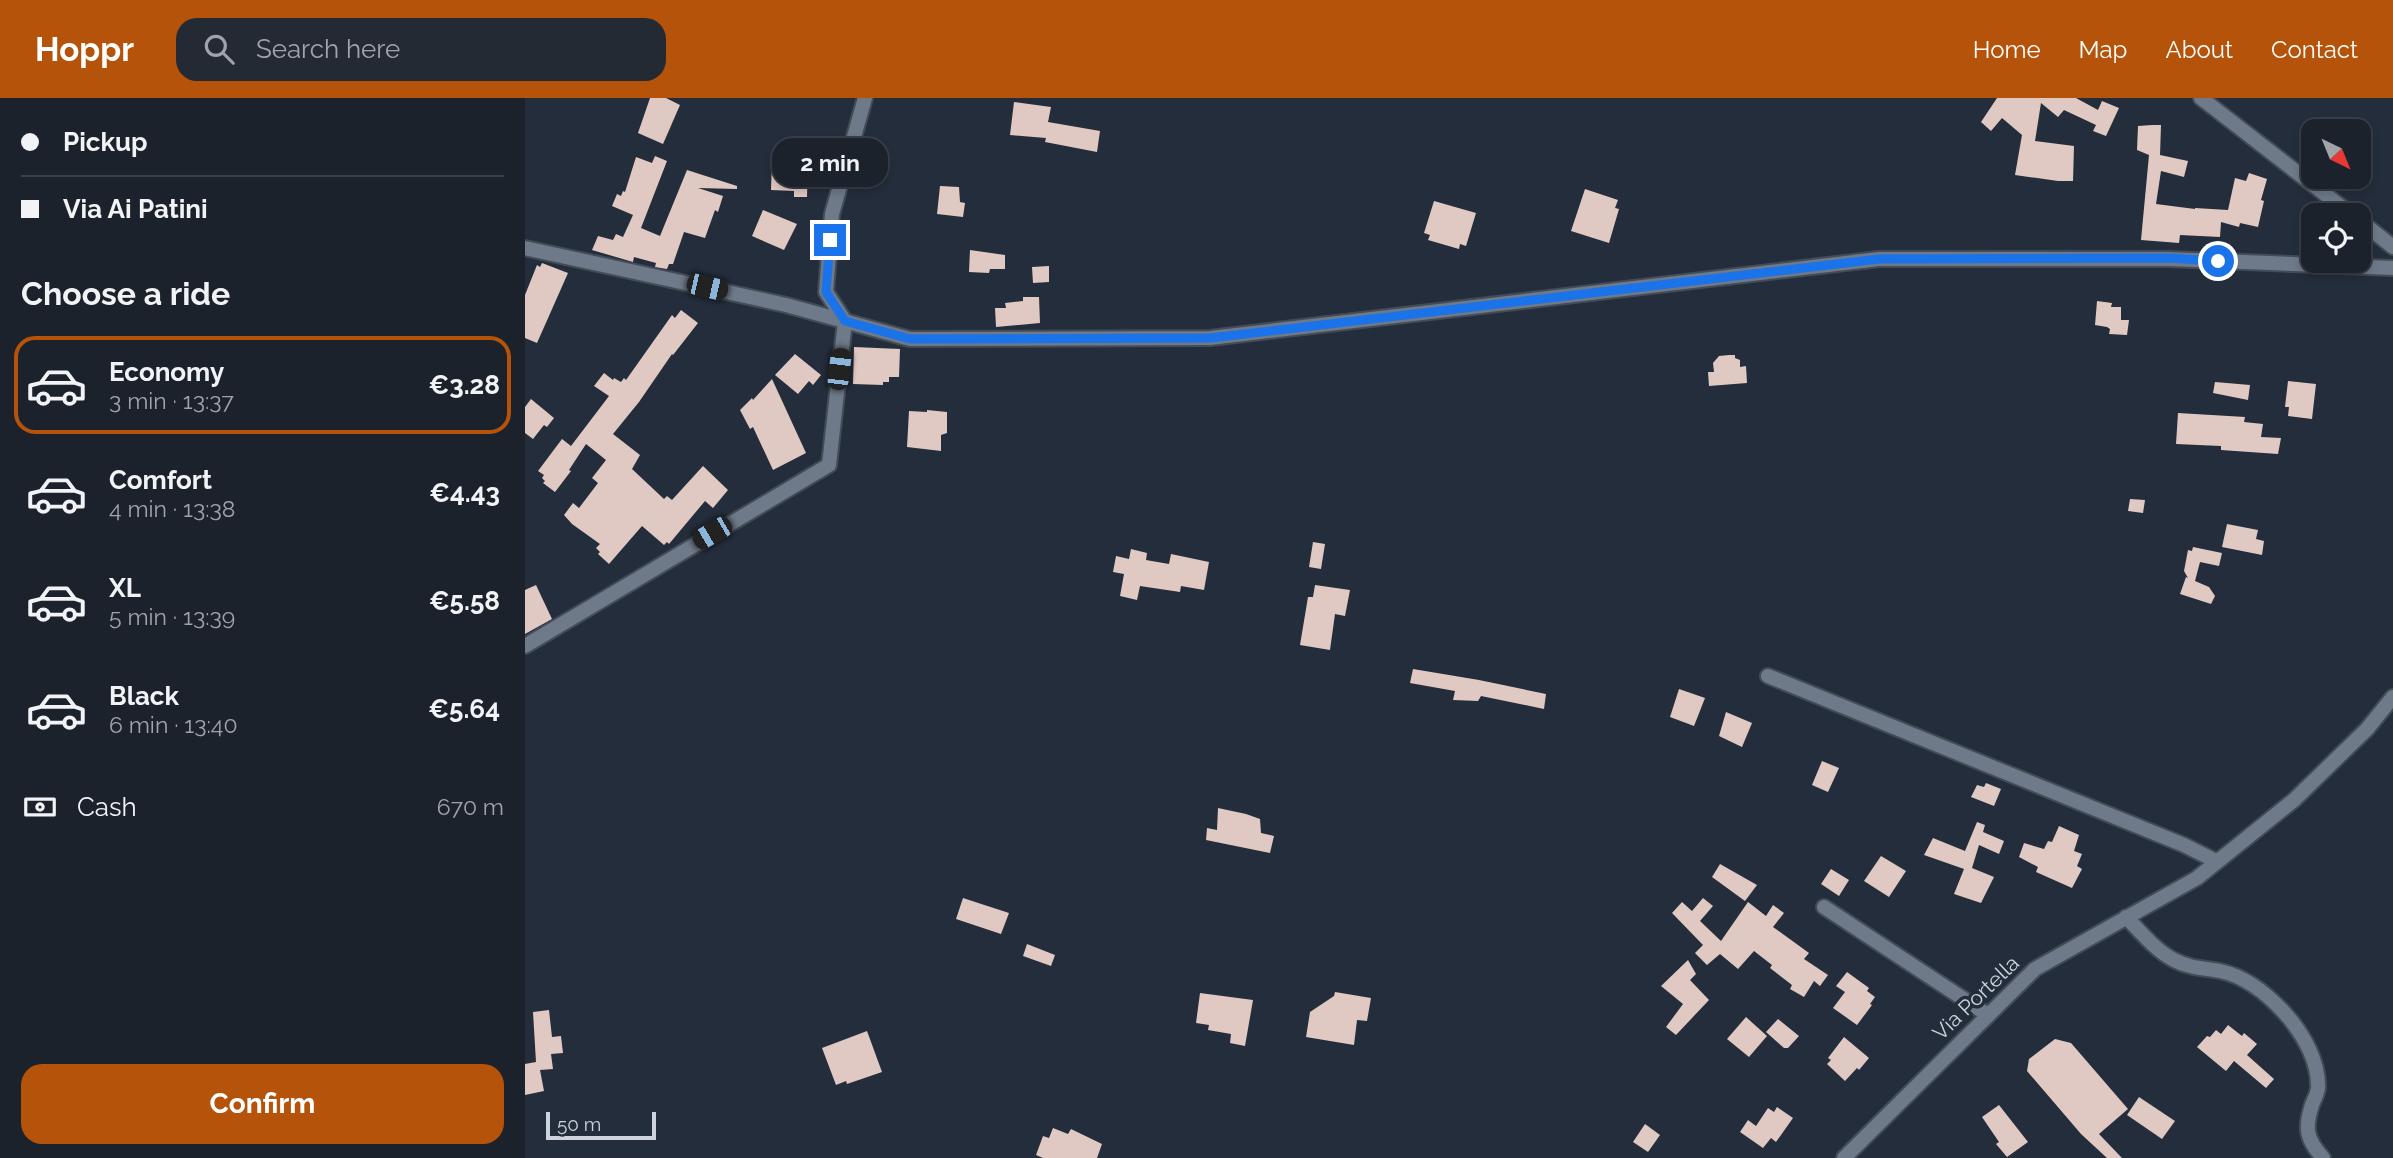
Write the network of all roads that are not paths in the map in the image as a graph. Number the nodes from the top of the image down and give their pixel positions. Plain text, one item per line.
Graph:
1 (865, 98) edge
2 (2201, 98) edge
3 (2337, 203) edge
4 (2371, 230) edge
5 (2393, 247) edge
6 (525, 248) edge
7 (2393, 268) edge
8 (845, 321) junction
9 (525, 646) edge
10 (1768, 676) dead end
11 (2393, 697) edge
12 (2216, 861) junction
13 (1824, 907) dead end
14 (2126, 917) junction
15 (1988, 1015) junction
16 (1844, 1158) edge
17 (2323, 1158) edge

1 - 8 street
2 - 3 street
4 - 5 street
6 - 8 street
7 - 8 street
8 - 9 street
10 - 12 street
11 - 12 street, Via Portella
12 - 14 street, Via Portella
13 - 15 street
14 - 15 street, Via Portella
14 - 17 street
15 - 16 street, Via Portella

